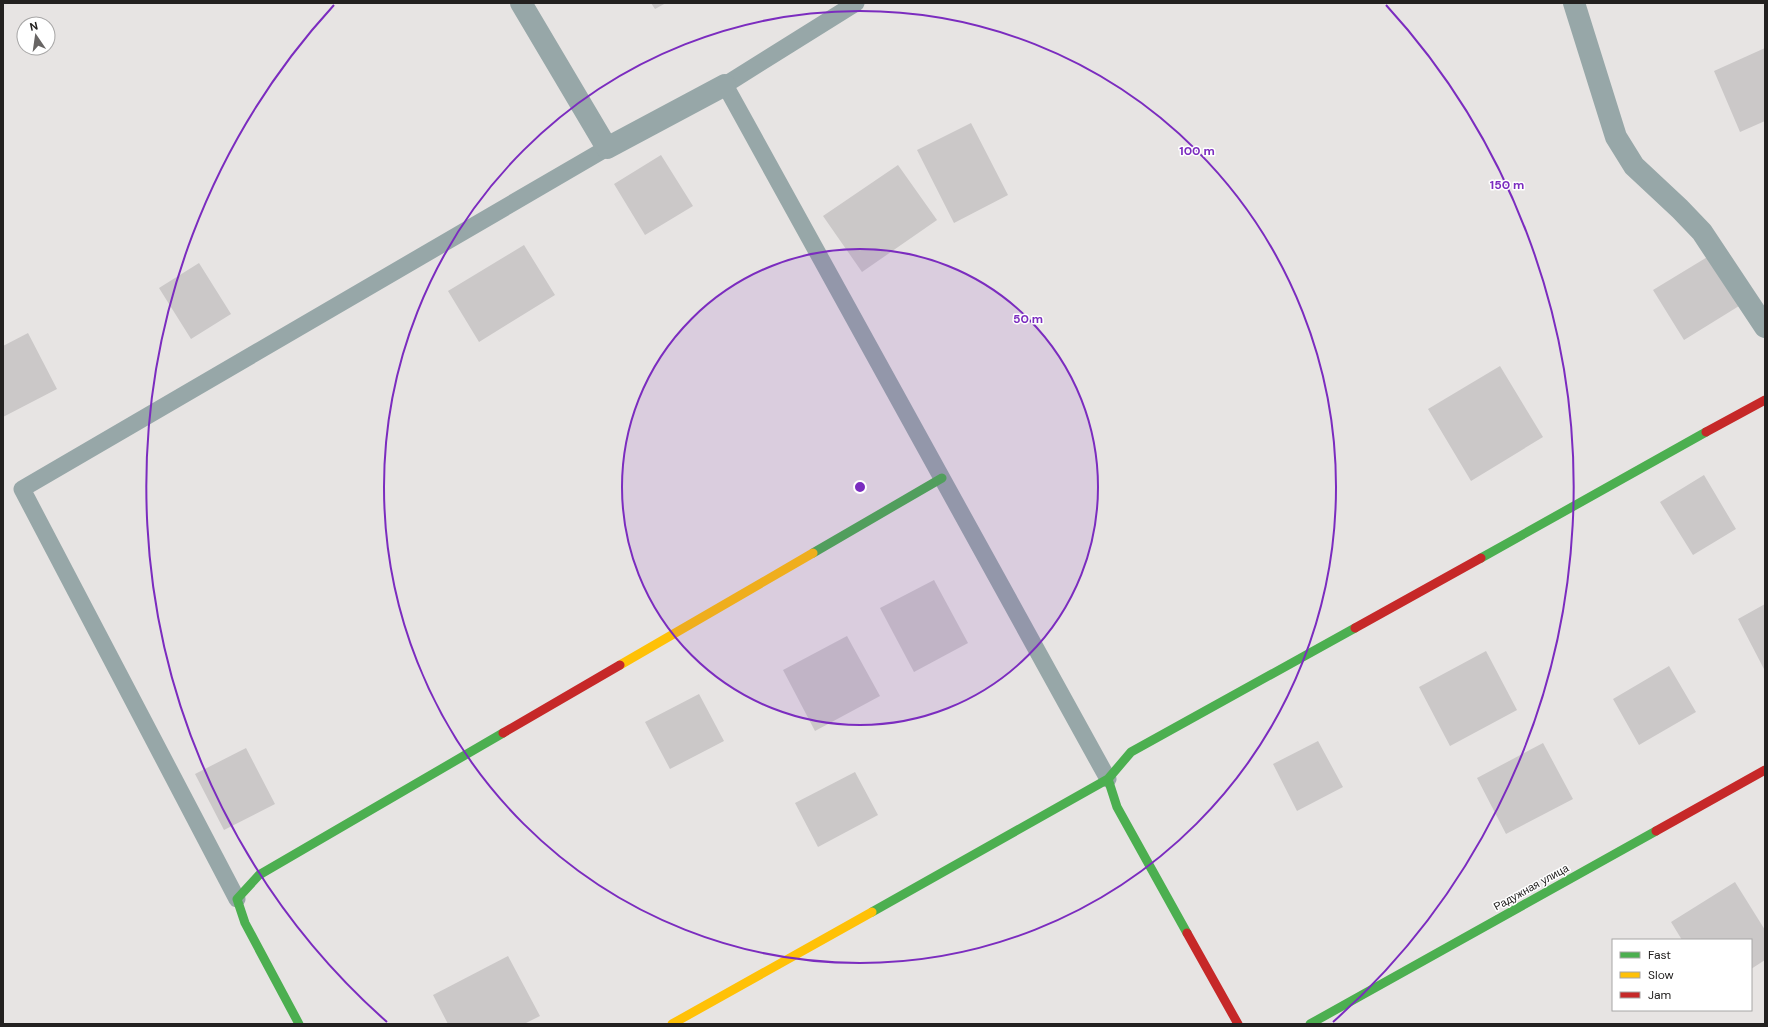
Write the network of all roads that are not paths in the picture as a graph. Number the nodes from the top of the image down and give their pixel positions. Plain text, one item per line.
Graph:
1 (522, 3) edge
2 (856, 3) edge
3 (1574, 3) edge
4 (725, 85) junction
5 (607, 148) junction
6 (1765, 327) edge
7 (1765, 400) edge
8 (942, 478) junction
9 (1765, 770) edge
10 (1108, 779) junction
11 (237, 899) junction
12 (299, 1024) edge
13 (672, 1024) edge
14 (1238, 1024) edge
15 (1310, 1024) edge

1 - 5 street
2 - 4 lane
3 - 6 street
4 - 5 street
4 - 8 lane
5 - 11 lane
7 - 10 street
8 - 10 lane
8 - 11 street
9 - 15 street, Радужная улица
10 - 13 street
10 - 14 street
11 - 12 street

